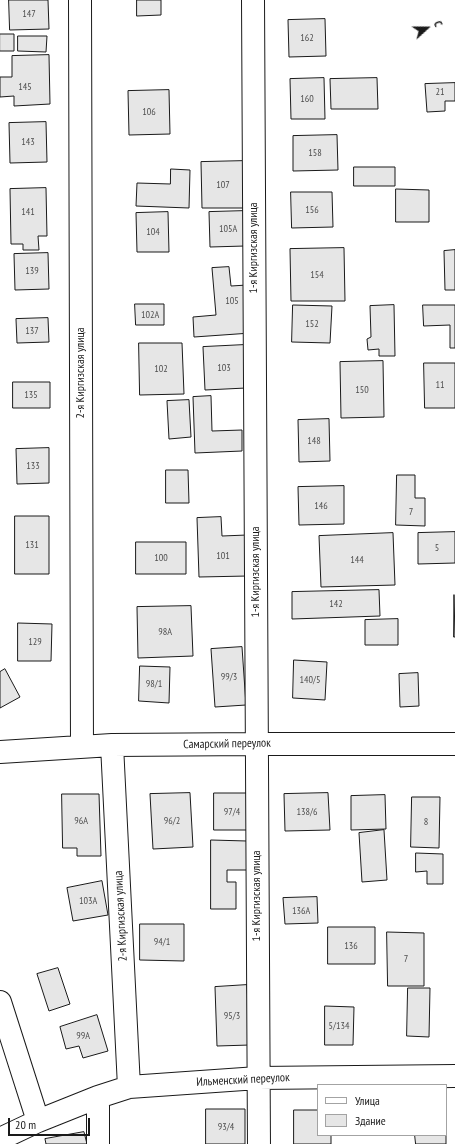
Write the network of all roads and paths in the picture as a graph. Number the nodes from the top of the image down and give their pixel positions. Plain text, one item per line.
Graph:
1 (80, 0) edge
2 (253, 0) edge
3 (257, 744) junction
4 (455, 744) edge
5 (112, 745) junction
6 (82, 746) junction
7 (0, 752) edge
8 (0, 1002) edge
9 (455, 1076) edge
10 (258, 1078) junction
11 (129, 1088) junction
12 (98, 1097) junction
13 (38, 1121) junction
14 (0, 1139) edge
15 (98, 1144) edge
16 (259, 1144) edge

1 - 6 street, 2-я Киргизская улица
2 - 3 street, 1-я Киргизская улица
3 - 4 street, Самарский переулок
3 - 5 street, Самарский переулок
3 - 10 street, 1-я Киргизская улица
5 - 6 street, Самарский переулок
5 - 11 street, 2-я Киргизская улица
6 - 7 street, Самарский переулок
8 - 13 street
9 - 10 street, Ильменский переулок
10 - 11 street, Ильменский переулок
10 - 16 street, 1-я Киргизская улица
11 - 12 street, Ильменский переулок
12 - 13 street, Ильменский переулок
12 - 15 street
13 - 14 street, Ильменский переулок

